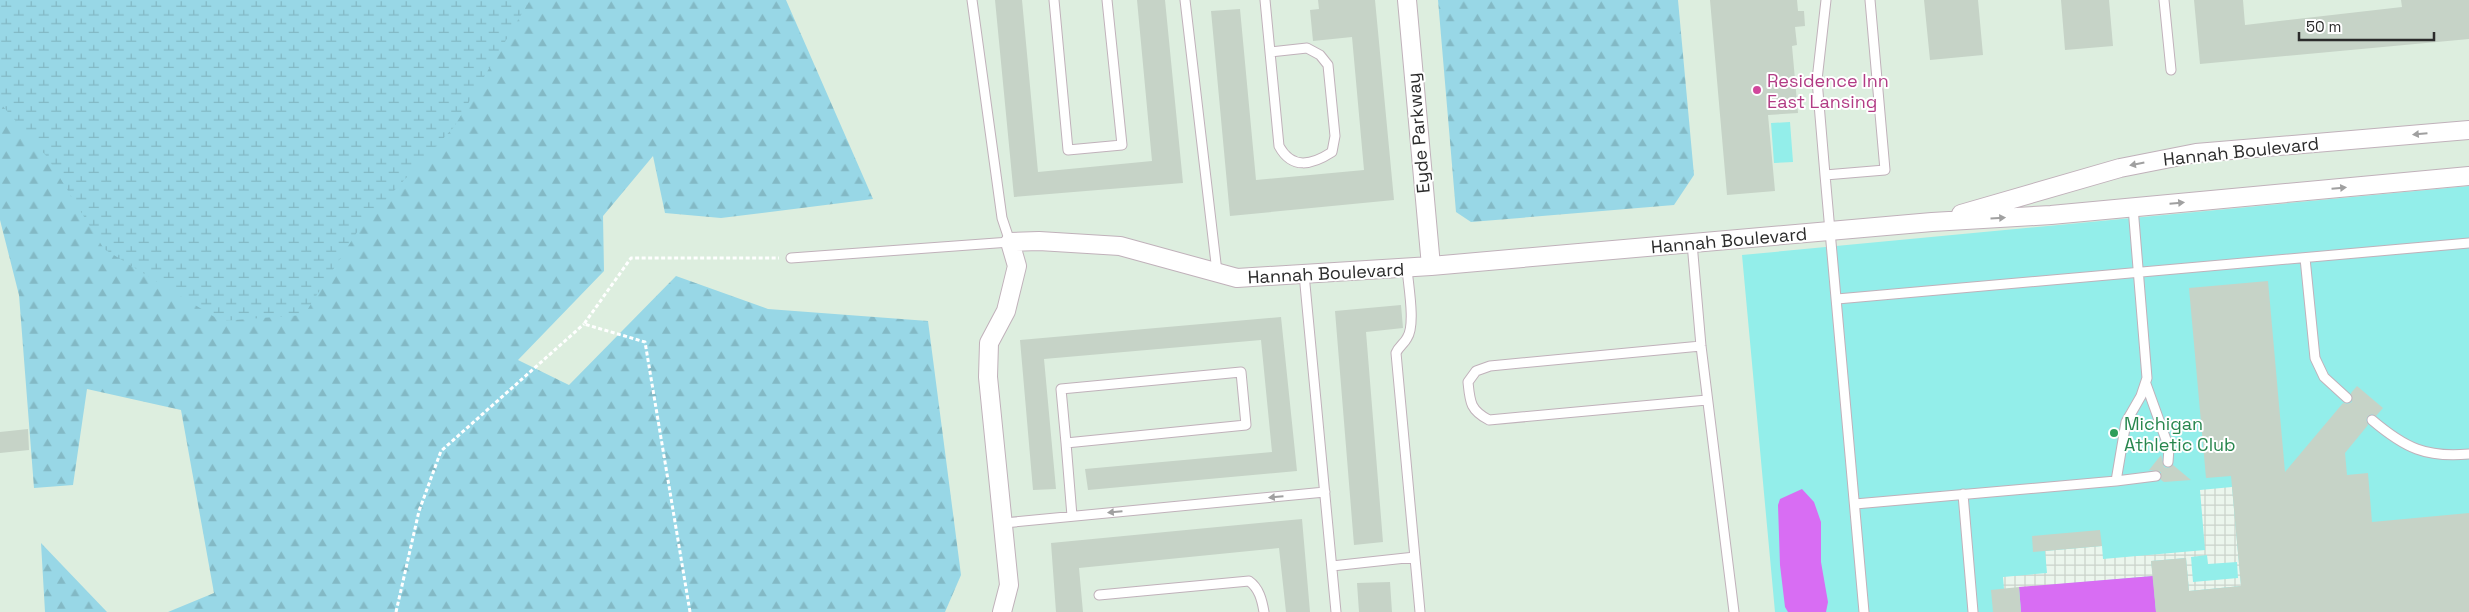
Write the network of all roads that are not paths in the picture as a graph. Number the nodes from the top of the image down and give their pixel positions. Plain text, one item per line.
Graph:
1 (972, 0) edge
2 (1054, 0) edge
3 (1107, 0) edge
4 (1185, 0) edge
5 (1265, 0) edge
6 (1407, 0) edge
7 (1826, 0) edge
8 (1870, 0) edge
9 (2164, 0) edge
10 (1270, 52) junction
11 (2171, 70) dead end
12 (2469, 130) edge
13 (1825, 175) junction
14 (2469, 176) edge
15 (2134, 208) junction
16 (1932, 222) junction
17 (1831, 231) junction
18 (1010, 242) junction
19 (1692, 243) junction
20 (2469, 243) edge
21 (791, 258) road end
22 (2305, 258) junction
23 (1431, 266) junction
24 (1407, 268) junction
25 (1217, 272) junction
26 (2139, 272) junction
27 (1304, 274) junction
28 (1837, 298) junction
29 (1701, 346) junction
30 (2146, 384) junction
31 (2347, 398) dead end
32 (1707, 400) junction
33 (2372, 420) dead end
34 (1066, 443) junction
35 (2469, 454) edge
36 (2168, 462) dead end
37 (2156, 476) dead end
38 (2116, 481) junction
39 (1325, 492) junction
40 (1963, 494) junction
41 (1855, 504) junction
42 (1072, 516) junction
43 (1004, 523) junction
44 (1415, 557) junction
45 (1332, 566) junction
46 (1099, 595) dead end
47 (1002, 612) edge
48 (1264, 612) edge
49 (1336, 612) edge
50 (1420, 612) edge
51 (1734, 612) edge
52 (1864, 612) edge
53 (1973, 612) edge

1 - 18 lane
2 - 3 lane
4 - 25 lane
5 - 10 lane
6 - 23 street, Eyde Parkway
7 - 13 lane
8 - 13 lane
9 - 11 lane
10 - 10 lane
12 -> 16 street, Hannah Boulevard
13 - 17 lane
15 -> 14 street, Hannah Boulevard
16 -> 15 street, Hannah Boulevard
15 - 26 lane
16 - 17 street, Hannah Boulevard
17 - 19 street, Hannah Boulevard
17 - 28 lane
18 - 21 lane
18 - 25 street, Hannah Boulevard
18 - 43 street
19 - 23 street, Hannah Boulevard
19 - 29 lane
20 - 22 lane
22 - 26 lane
22 - 31 lane
23 - 24 street, Hannah Boulevard
24 - 27 street, Hannah Boulevard
24 - 44 lane
25 - 27 street, Hannah Boulevard
26 - 28 lane
26 - 30 lane
27 - 39 lane
28 - 41 lane
29 - 32 lane
29 - 32 lane
30 - 36 lane
30 - 38 lane
32 - 51 lane
33 - 35 lane
34 - 34 lane
34 - 42 lane
37 - 38 lane
38 - 40 lane
39 -> 42 lane
39 - 45 lane
40 - 41 lane
40 - 53 lane
41 - 52 lane
42 - 43 lane
43 - 47 street
44 - 45 lane
44 - 50 lane
45 - 49 lane
46 - 48 lane

